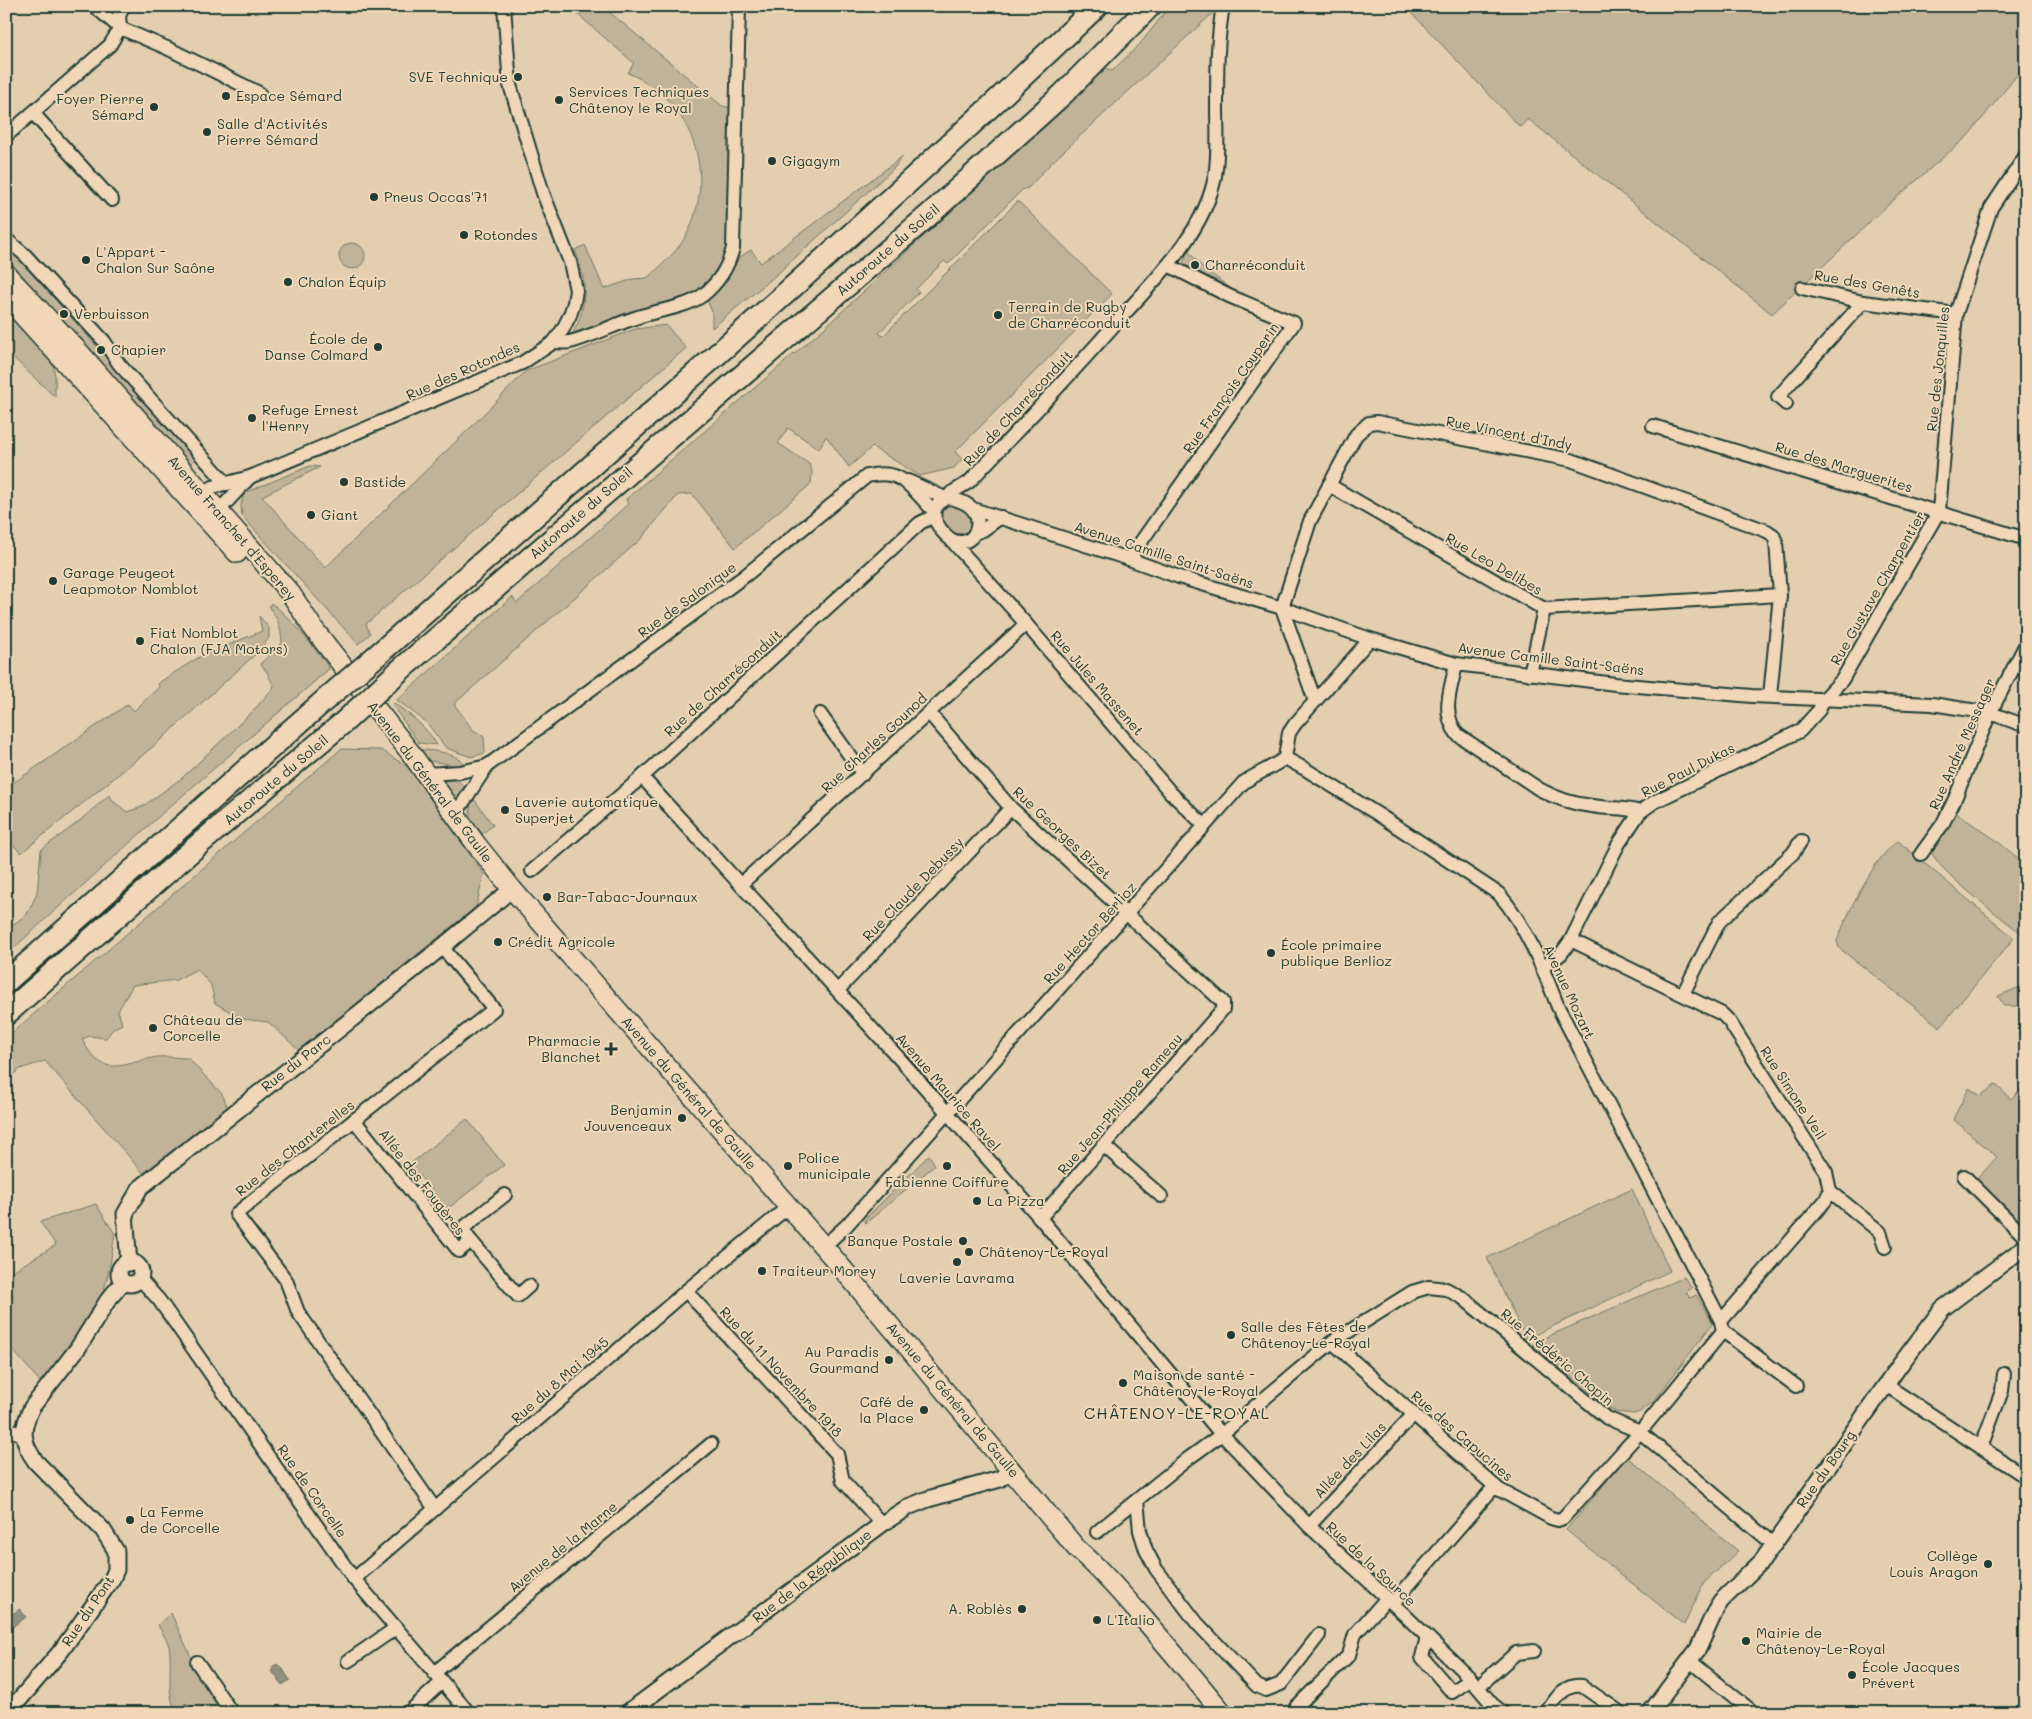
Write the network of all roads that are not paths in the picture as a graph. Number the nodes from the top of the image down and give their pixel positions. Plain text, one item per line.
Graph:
1 (94, 6) edge
2 (124, 6) edge
3 (504, 6) edge
4 (739, 6) edge
5 (1097, 6) edge
6 (1150, 6) edge
7 (1223, 6) edge
8 (120, 28) junction
9 (259, 93) dead end
10 (33, 113) junction
11 (6, 136) edge
12 (2026, 155) edge
13 (112, 200) dead end
14 (9, 242) edge
15 (1168, 265) junction
16 (6, 274) edge
17 (1802, 288) dead end
18 (6, 297) edge
19 (1863, 302) junction
20 (1956, 314) junction
21 (554, 342) junction
22 (1786, 404) dead end
23 (1653, 426) dead end
24 (250, 477) junction
25 (906, 481) junction
26 (969, 482) junction
27 (227, 484) junction
28 (1329, 486) junction
29 (947, 498) junction
30 (969, 506) junction
31 (207, 509) junction
32 (1939, 511) junction
33 (934, 513) junction
34 (1001, 517) junction
35 (973, 535) junction
36 (2026, 539) edge
37 (952, 542) junction
38 (969, 559) junction
39 (1129, 559) junction
40 (1780, 595) junction
41 (1282, 608) junction
42 (1544, 609) junction
43 (1026, 624) junction
44 (313, 628) joint
45 (1370, 639) junction
46 (2026, 644) edge
47 (1456, 664) junction
48 (1530, 674) junction
49 (1842, 680) junction
50 (1770, 696) junction
51 (1824, 699) junction
52 (1848, 700) junction
53 (1315, 701) junction
54 (929, 713) junction
55 (1990, 713) junction
56 (820, 714) dead end
57 (2026, 726) edge
58 (1285, 758) junction
59 (487, 766) junction
60 (460, 772) junction
61 (426, 774) junction
62 (863, 774) junction
63 (642, 777) junction
64 (472, 789) junction
65 (1011, 808) junction
66 (1640, 812) junction
67 (455, 815) junction
68 (1204, 825) junction
69 (1801, 841) dead end
70 (1921, 854) dead end
71 (532, 871) dead end
72 (741, 884) junction
73 (512, 888) junction
74 (1128, 914) junction
75 (1571, 940) junction
76 (442, 947) junction
77 (1542, 968) junction
78 (6, 982) edge
79 (838, 990) junction
80 (1683, 994) junction
81 (1223, 1009) joint
82 (6, 1014) edge
83 (947, 1114) junction
84 (354, 1120) junction
85 (1103, 1145) junction
86 (1964, 1176) dead end
87 (1830, 1191) junction
88 (505, 1195) dead end
89 (1161, 1196) dead end
90 (788, 1206) junction
91 (1040, 1218) junction
92 (471, 1241) junction
93 (823, 1246) junction
94 (1885, 1247) dead end
95 (2024, 1248) edge
96 (129, 1262) junction
97 (140, 1279) junction
98 (123, 1282) junction
99 (529, 1286) dead end
100 (686, 1290) junction
101 (1722, 1326) junction
102 (1332, 1342) junction
103 (2004, 1374) dead end
104 (1886, 1385) junction
105 (1796, 1386) dead end
106 (1414, 1414) junction
107 (6, 1429) edge
108 (1640, 1432) junction
109 (1222, 1434) junction
110 (24, 1435) junction
111 (712, 1444) dead end
112 (1981, 1447) junction
113 (1012, 1470) junction
114 (2025, 1476) edge
115 (1494, 1486) junction
116 (1137, 1500) junction
117 (435, 1509) junction
118 (882, 1524) junction
119 (1308, 1526) junction
120 (1098, 1532) dead end
121 (1773, 1544) junction
122 (1077, 1549) junction
123 (354, 1579) junction
124 (1390, 1601) junction
125 (396, 1628) junction
126 (1319, 1634) dead end
127 (1427, 1637) junction
128 (1534, 1651) dead end
129 (348, 1661) dead end
130 (1690, 1661) junction
131 (197, 1662) dead end
132 (434, 1672) junction
133 (442, 1682) junction
134 (1474, 1682) junction
135 (1296, 1707) dead end
136 (8, 1713) edge
137 (232, 1713) edge
138 (408, 1713) edge
139 (469, 1713) edge
140 (627, 1713) edge
141 (1209, 1713) edge
142 (1223, 1713) edge
143 (1504, 1713) edge
144 (1546, 1713) edge
145 (1620, 1713) edge
146 (1650, 1713) edge
147 (1754, 1713) edge

1 - 8 street
2 - 8 street
3 - 21 street, Rue des Rotondes
4 - 21 street
5 - 78 highway, Autoroute du Soleil, bridge
6 - 82 highway, Autoroute du Soleil, bridge
7 - 15 street, Rue de Charréconduit
8 - 9 street
8 - 10 street
10 - 11 street
10 - 13 street
12 - 20 street, Rue des Jonquilles
14 - 27 street
15 - 26 street, Rue de Charréconduit
15 - 39 street, Rue François Couperin
16 - 31 main road, Avenue Franchet d'Esperey
17 - 19 street, Rue des Genêts
18 - 31 main road, Avenue Franchet d'Esperey
19 - 20 street, Rue des Genêts
19 - 22 street
20 - 32 street, Rue des Jonquilles
21 - 24 street, Rue des Rotondes
23 - 32 street, Rue des Marguerites
24 - 27 street, Rue des Rotondes
24 - 31 street, Rue des Rotondes
25 - 29 street, Rue de Salonique
25 - 33 street, Rue de Salonique
25 - 59 street, Rue de Salonique
26 - 29 street, Rue de Charréconduit
26 - 30 street, Rue de Charréconduit
27 - 31 street, Rue des Rotondes
28 - 40 street, Rue Vincent d'Indy
28 - 41 street, Rue Vincent d'Indy
28 - 42 street, Rue Leo Delibes
29 - 30 street
29 - 33 street
30 - 34 street, Avenue Camille Saint-Saëns
30 - 35 street
31 - 44 main road, Avenue Franchet d'Esperey
32 - 36 street, Rue des Marguerites
32 - 49 street, Rue Gustave Charpentier
33 - 37 street
33 - 63 street, Rue de Charréconduit
34 - 35 street
34 - 39 street, Avenue Camille Saint-Saëns
35 - 37 street
35 - 38 street
37 - 38 street, Rue Jules Massenet
38 - 43 street, Rue Jules Massenet
39 - 41 street, Avenue Camille Saint-Saëns
40 - 42 street, Rue Leo Delibes
40 - 50 street, Rue Vincent d'Indy
41 - 45 street, Avenue Camille Saint-Saëns
41 - 53 street
42 - 48 street
43 - 54 street, Rue Charles Gounod
43 - 68 street, Rue Jules Massenet
44 - 61 main road, Avenue du Général de Gaulle
45 - 47 street, Avenue Camille Saint-Saëns
45 - 53 street
46 - 55 street, Rue André Messager
47 - 48 street, Avenue Camille Saint-Saëns
47 - 66 street
48 - 50 street, Avenue Camille Saint-Saëns
49 - 51 street, Rue Gustave Charpentier
49 - 52 street, Rue Gustave Charpentier
50 - 51 street, Avenue Camille Saint-Saëns
51 - 52 street, Avenue Camille Saint-Saëns
51 - 66 street, Rue Paul Dukas
52 - 55 street, Avenue Camille Saint-Saëns
53 - 58 street
54 - 62 street, Rue Charles Gounod
54 - 65 street, Rue Georges Bizet
55 - 57 street, Avenue Camille Saint-Saëns
55 - 70 street, Rue André Messager
56 - 62 street
58 - 68 street, Rue Hector Berlioz
58 - 77 street, Avenue Mozart
59 - 60 street, Rue de Salonique
59 - 64 street, Rue de Salonique
60 - 61 street, Rue de Salonique
60 - 64 street
61 - 67 main road, Avenue du Général de Gaulle
62 - 72 street, Rue Charles Gounod
63 - 71 street, Rue de Charréconduit
63 - 72 street, Avenue Maurice Ravel
64 - 67 street, Rue de Salonique
65 - 74 street, Rue Georges Bizet
65 - 79 street, Rue Claude Debussy
66 - 75 street, Rue Paul Dukas
67 - 73 main road, Avenue du Général de Gaulle
68 - 74 street, Rue Hector Berlioz
69 - 80 street
72 - 79 street, Avenue Maurice Ravel
73 - 76 street, Rue du Parc
73 - 90 main road, Avenue du Général de Gaulle
74 - 81 street, Rue Georges Bizet
74 - 83 street, Rue Hector Berlioz
75 - 77 street, Rue Paul Dukas
75 - 80 street, Rue Simone Veil
76 - 84 street, Rue des Chanterelles
76 - 96 street, Rue du Parc
77 - 101 street, Avenue Mozart
79 - 83 street, Avenue Maurice Ravel
80 - 87 street, Rue Simone Veil
81 - 85 street, Rue Jean-Philippe Rameau
83 - 91 street, Avenue Maurice Ravel
83 - 93 street, Rue Hector Berlioz
84 - 92 street, Allée des Fougères
84 - 117 street, Rue des Chanterelles
85 - 89 street
85 - 91 street, Rue Jean-Philippe Rameau
86 - 95 street
87 - 94 street
87 - 101 street
88 - 92 street
90 - 93 main road, Avenue du Général de Gaulle
90 - 100 street, Rue du 8 Mai 1945
91 - 109 street, Avenue Maurice Ravel
92 - 99 street, Allée des Fougères
93 - 113 main road, Avenue du Général de Gaulle
95 - 104 street, Rue du Bourg
96 - 97 street
96 - 98 street
97 - 98 street
97 - 123 street, Rue de Corcelle
98 - 110 street
100 - 117 street, Rue du 8 Mai 1945
100 - 118 street, Rue du 11 Novembre 1918
101 - 105 street
101 - 108 street
102 - 106 street, Rue des Capucines
102 - 108 street, Rue Frédéric Chopin
102 - 109 street, Rue Frédéric Chopin
103 - 112 street
104 - 112 street
104 - 121 street, Rue du Bourg
106 - 115 street, Rue des Capucines
106 - 119 street, Allée des Lilas
107 - 110 street
108 - 115 street, Rue des Capucines
108 - 121 street, Rue Frédéric Chopin
109 - 116 street, Rue Frédéric Chopin
109 - 119 street, Rue de la Source
110 - 136 street, Rue du Pont
111 - 132 street, Avenue de la Marne
112 - 114 street
113 - 118 street, Rue de la République
113 - 122 main road, Avenue du Général de Gaulle
115 - 124 street
116 - 120 street, Rue Frédéric Chopin
116 - 126 street
117 - 123 street, Rue du 8 Mai 1945
118 - 140 street, Rue de la République
119 - 124 street, Rue de la Source
121 - 130 street, Rue du Bourg
122 - 141 main road, Avenue du Général de Gaulle
122 - 142 main road, Avenue du Général de Gaulle
123 - 125 street, Rue de Corcelle
124 - 127 street, Rue de la Source
124 - 135 street
125 - 129 street
125 - 132 street, Rue de Corcelle
127 - 134 street, Rue de la Source
127 - 134 street
128 - 134 street
130 - 146 street, Rue du Bourg
130 - 147 street
131 - 137 street
132 - 133 street, Rue de Corcelle
133 - 138 street
133 - 139 street, Rue de Corcelle
134 - 143 street, Rue de la Source
144 - 145 street

